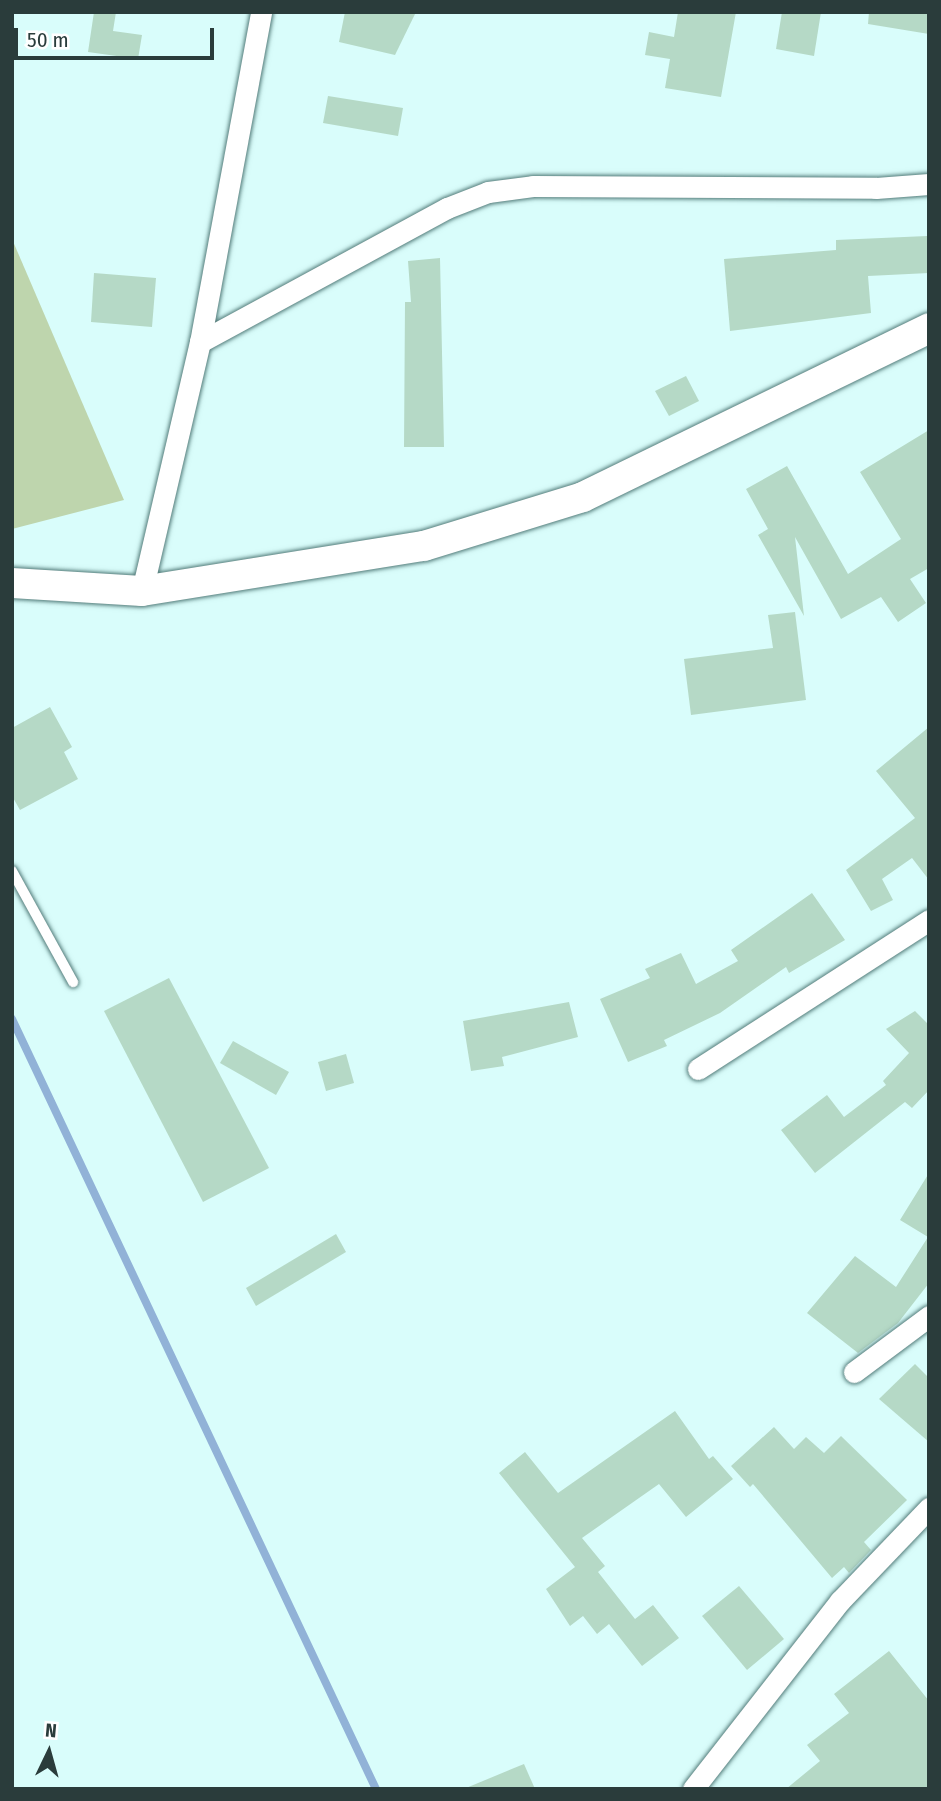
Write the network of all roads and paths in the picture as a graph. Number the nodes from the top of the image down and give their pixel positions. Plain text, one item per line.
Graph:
1 (261, 12) edge
2 (929, 184) edge
3 (929, 328) edge
4 (200, 342) junction
5 (12, 583) edge
6 (142, 591) junction
7 (12, 871) edge
8 (929, 920) edge
9 (73, 982) dead end
10 (698, 1069) dead end
11 (929, 1316) edge
12 (854, 1372) dead end
13 (929, 1508) edge
14 (693, 1789) edge

1 - 4 street
2 - 4 street
3 - 6 main road
4 - 6 street
5 - 6 main road
7 - 9 lane
8 - 10 street
11 - 12 street
13 - 14 street

